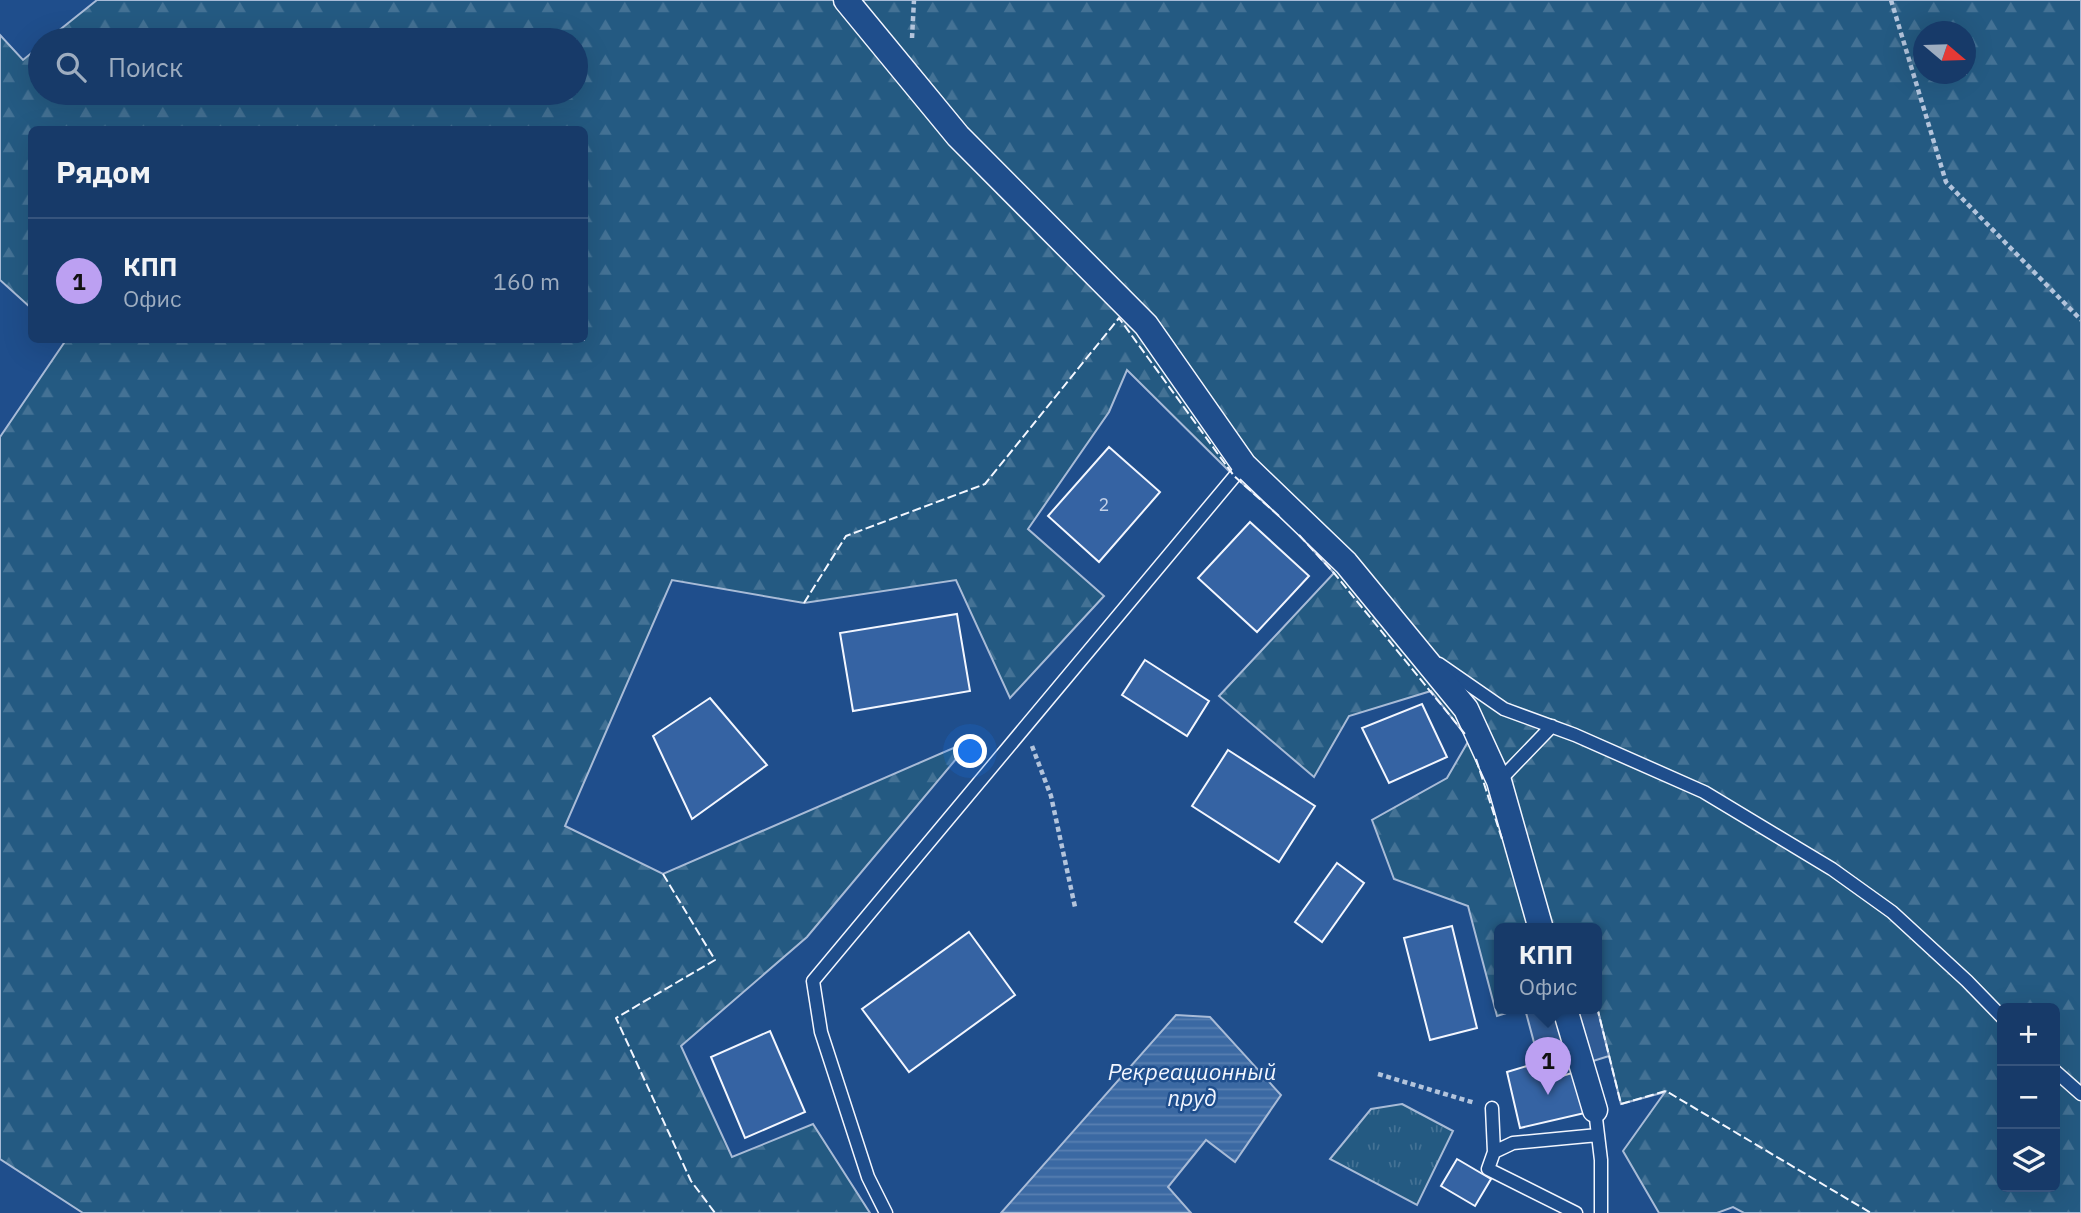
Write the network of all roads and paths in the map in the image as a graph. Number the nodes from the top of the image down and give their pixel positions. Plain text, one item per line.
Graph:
1 (846, 0) edge
2 (914, 0) edge
3 (1891, 0) edge
4 (912, 40) dead end
5 (2081, 320) edge
6 (1244, 465) junction
7 (1417, 649) junction
8 (1025, 726) junction
9 (1552, 726) junction
10 (1499, 781) junction
11 (1075, 907) dead end
12 (1539, 923) edge
13 (1997, 1012) edge
14 (1566, 1014) edge
15 (1378, 1074) dead end
16 (2060, 1075) edge
17 (2081, 1094) edge
18 (1492, 1108) joint
19 (1595, 1110) joint
20 (1598, 1135) junction
21 (1494, 1152) junction
22 (886, 1213) edge
23 (1576, 1213) edge
24 (1601, 1213) edge

1 - 6 street
2 - 4 path
3 - 5 path
6 - 7 street
6 - 8 lane
7 - 9 lane
7 - 10 street
8 - 11 path
8 - 22 lane
9 - 10 lane
9 - 13 lane
10 - 12 street
14 - 19 street
15 - 18 path
16 - 17 lane
18 - 21 lane
19 - 20 lane
20 - 21 lane
20 - 24 lane
21 - 23 lane

